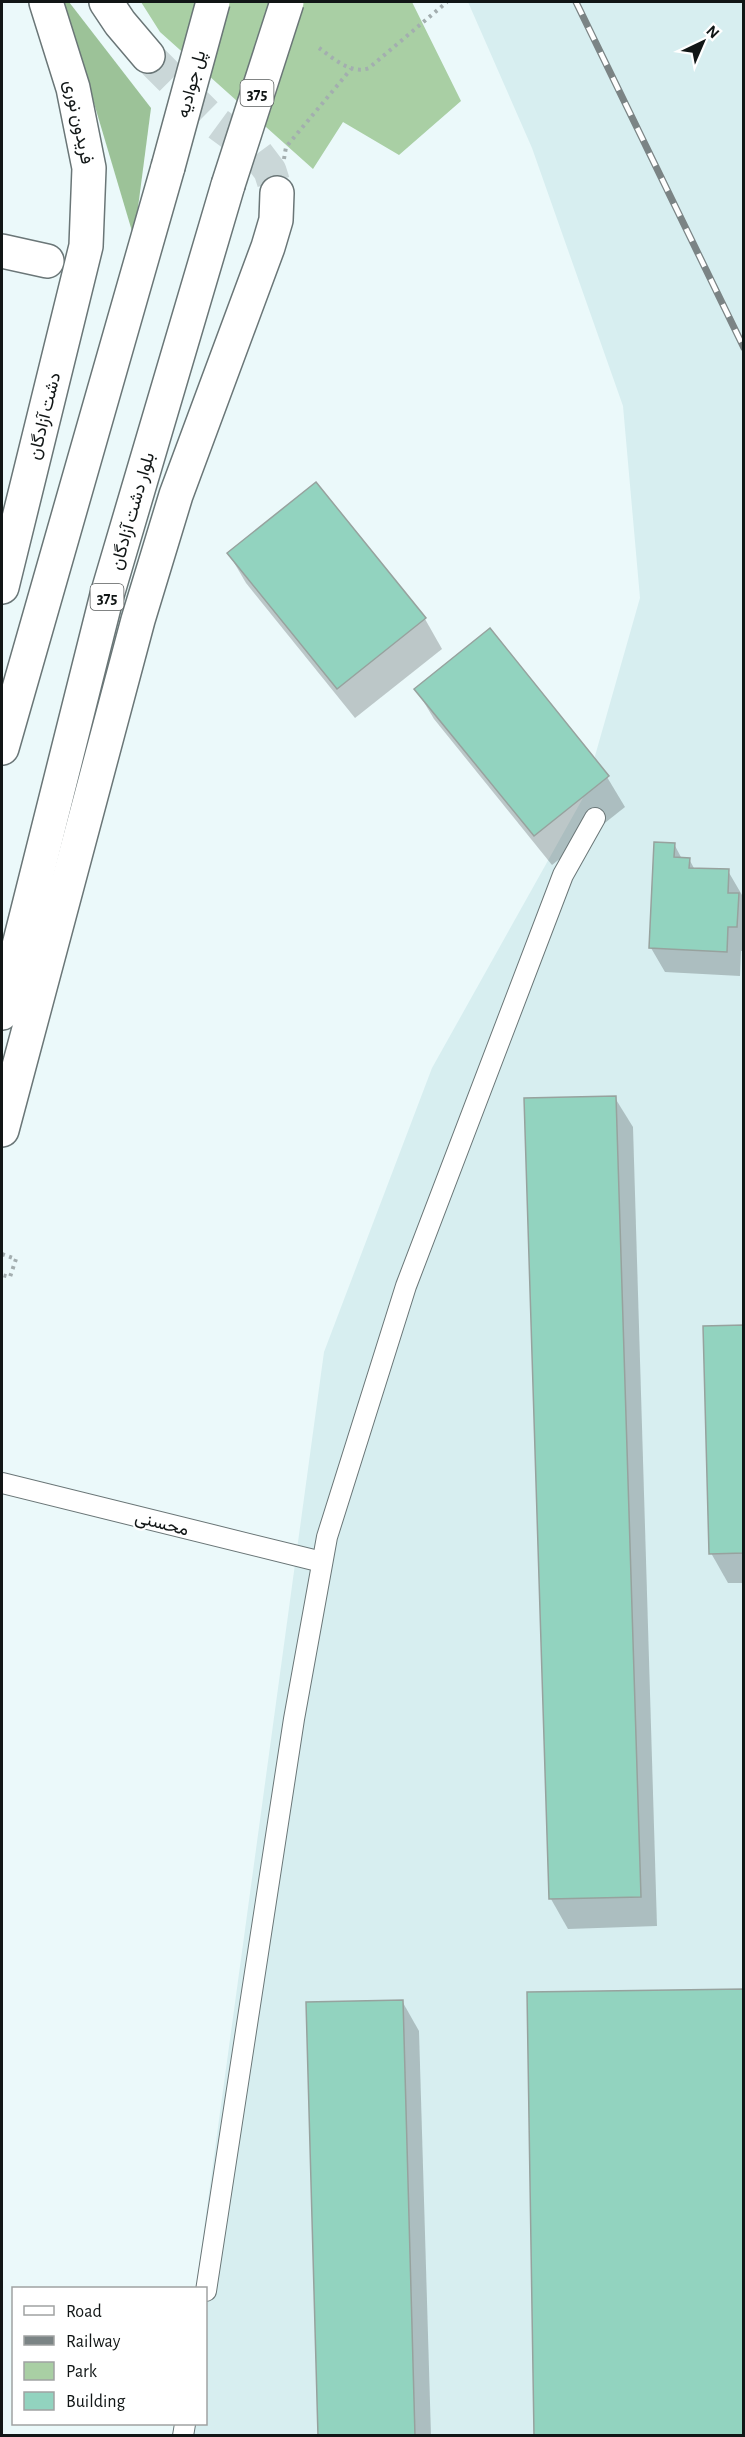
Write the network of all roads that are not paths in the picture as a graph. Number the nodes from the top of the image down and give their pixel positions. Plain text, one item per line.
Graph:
1 (46, 2) edge
2 (106, 2) edge
3 (213, 2) edge
4 (287, 2) edge
5 (148, 56) tunnel mouth
6 (277, 193) tunnel mouth
7 (86, 246) joint
8 (2, 251) edge
9 (47, 261) dead end
10 (2, 580) edge
11 (2, 748) edge
12 (595, 818) dead end
13 (2, 1013) edge
14 (2, 1130) edge
15 (2, 1483) edge
16 (322, 1562) junction
17 (207, 2287) edge

1 - 7 main road, فریدون نوری
2 - 5 main road
3 - 11 main road, پل جوادیه, bridge
4 - 13 main road, بلوار دشت آزادگان / 375, bridge
6 - 14 main road
7 - 10 main road, دشت آزادگان
8 - 9 main road
12 - 16 lane
15 - 16 lane, محسنی
16 - 17 lane

